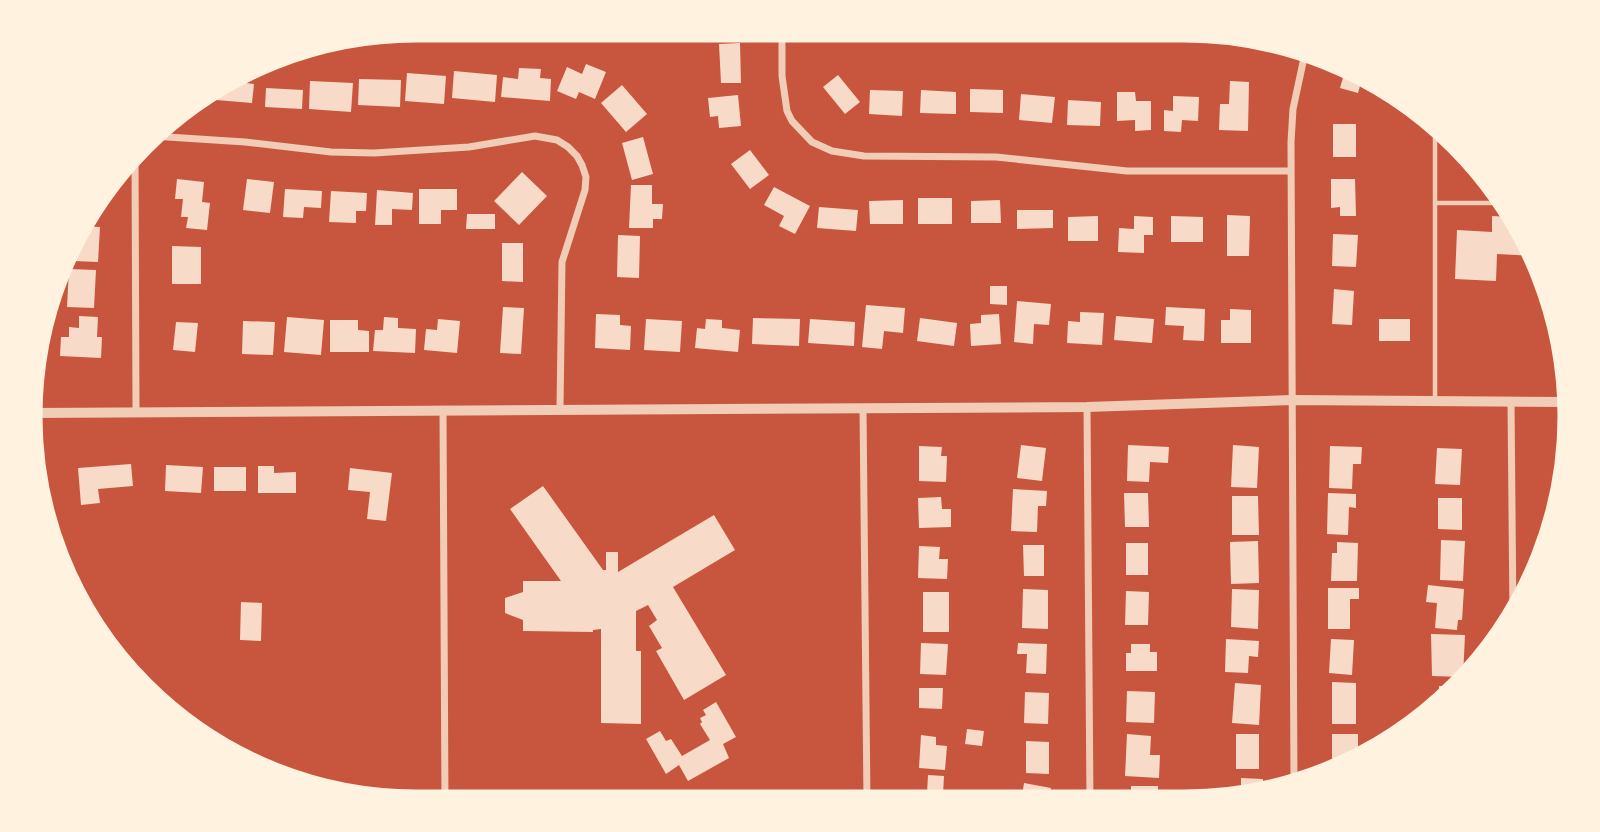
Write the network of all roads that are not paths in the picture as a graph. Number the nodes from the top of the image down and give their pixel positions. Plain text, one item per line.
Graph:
1 (782, 38) edge
2 (1304, 59) edge
3 (1435, 134) edge
4 (162, 137) edge
5 (135, 164) edge
6 (1290, 171) junction
7 (1435, 203) junction
8 (1496, 203) edge
9 (1292, 400) junction
10 (1434, 401) junction
11 (1511, 401) junction
12 (1561, 402) edge
13 (1087, 407) junction
14 (863, 408) junction
15 (560, 409) junction
16 (443, 410) junction
17 (135, 412) junction
18 (38, 415) edge
19 (1513, 602) edge
20 (1294, 777) edge
21 (445, 794) edge
22 (867, 794) edge
23 (1090, 794) edge

1 - 6 street
2 - 6 street
3 - 7 lane
4 - 15 street
5 - 17 street
6 - 9 street
7 - 8 lane
7 - 10 lane
9 - 10 street
9 - 13 street
9 - 20 street
10 - 11 street
11 - 12 street
11 - 19 street
13 - 14 street
13 - 23 street
14 - 15 street
14 - 22 street
15 - 16 street
16 - 17 street
16 - 21 street
17 - 18 street

